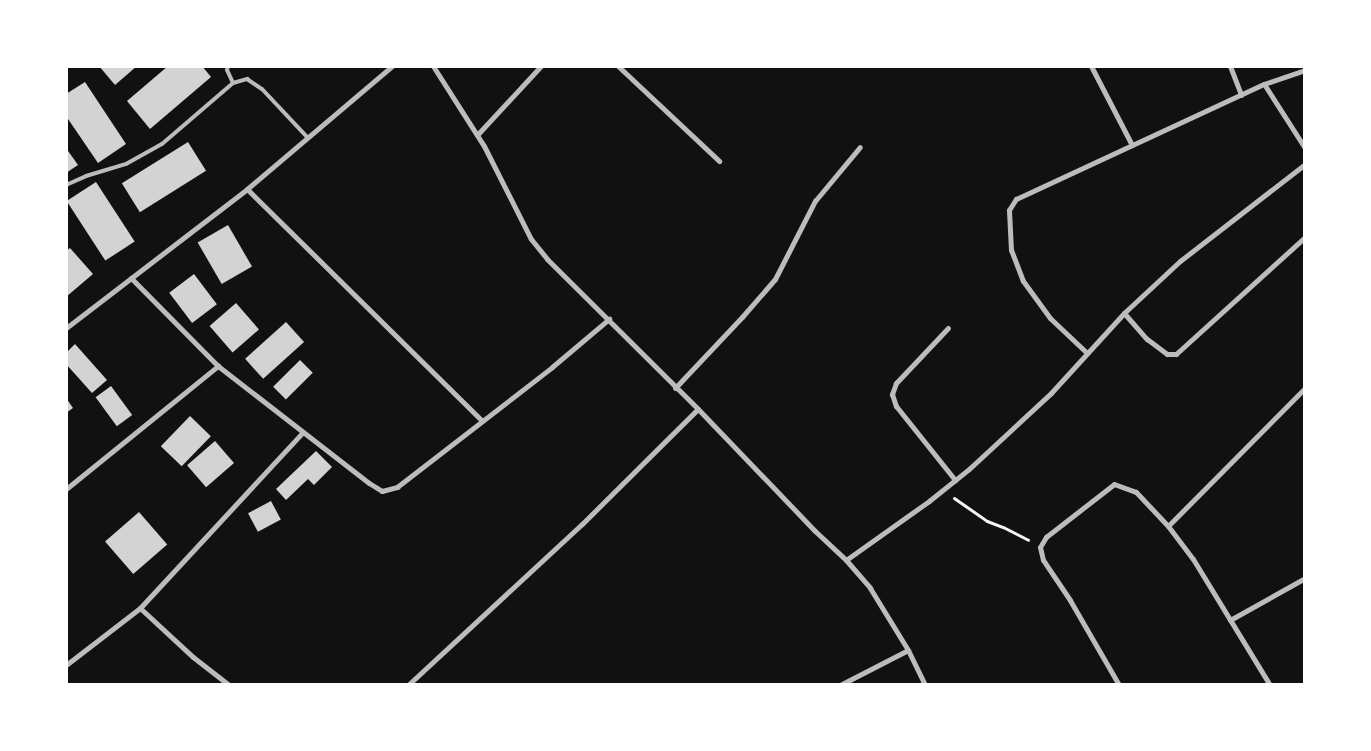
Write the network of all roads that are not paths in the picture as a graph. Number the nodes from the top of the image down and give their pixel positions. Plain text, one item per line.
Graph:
1 (228, 66) edge
2 (392, 66) edge
3 (433, 66) edge
4 (541, 66) edge
5 (618, 66) edge
6 (1091, 66) edge
7 (1230, 66) edge
8 (1305, 70) edge
9 (233, 83) junction
10 (1264, 84) junction
11 (1241, 95) junction
12 (477, 135) junction
13 (307, 137) junction
14 (1132, 145) junction
15 (860, 147) dead end
16 (1305, 148) edge
17 (719, 161) dead end
18 (1305, 164) edge
19 (66, 186) edge
20 (247, 189) junction
21 (1305, 237) edge
22 (131, 278) junction
23 (1124, 313) junction
24 (609, 319) junction
25 (66, 328) edge
26 (948, 328) dead end
27 (1087, 353) junction
28 (218, 366) junction
29 (675, 388) junction
30 (1305, 388) edge
31 (1298, 396) junction
32 (1305, 400) edge
33 (698, 409) junction
34 (481, 420) junction
35 (302, 432) junction
36 (955, 480) junction
37 (66, 489) edge
38 (1168, 526) junction
39 (846, 560) junction
40 (1305, 578) edge
41 (140, 608) junction
42 (1230, 620) junction
43 (908, 650) junction
44 (66, 665) edge
45 (229, 685) edge
46 (408, 685) edge
47 (840, 685) edge
48 (925, 685) edge
49 (1119, 685) edge
50 (1270, 685) edge

1 - 9 lane
2 - 13 street
3 - 12 street
4 - 12 street
5 - 17 street
6 - 14 street
7 - 11 street
8 - 10 street
9 - 13 lane
9 - 19 lane
10 - 11 street
10 - 16 street
11 - 14 street
12 - 24 street
13 - 20 street
14 - 27 street
15 - 29 street
18 - 23 street
20 - 22 street
20 - 34 street
21 - 23 street
22 - 25 street
22 - 28 street
23 - 27 street
24 - 29 street
24 - 34 street
26 - 36 street
27 - 36 street
28 - 35 street
28 - 37 street
29 - 33 street
30 - 31 street
31 - 32 street
31 - 38 street
33 - 39 street
33 - 46 street
34 - 35 street
35 - 41 street
36 - 39 street
38 - 42 street
38 - 49 street
39 - 43 street
40 - 42 street
41 - 44 street
41 - 45 street
42 - 50 street
43 - 47 street
43 - 48 street

